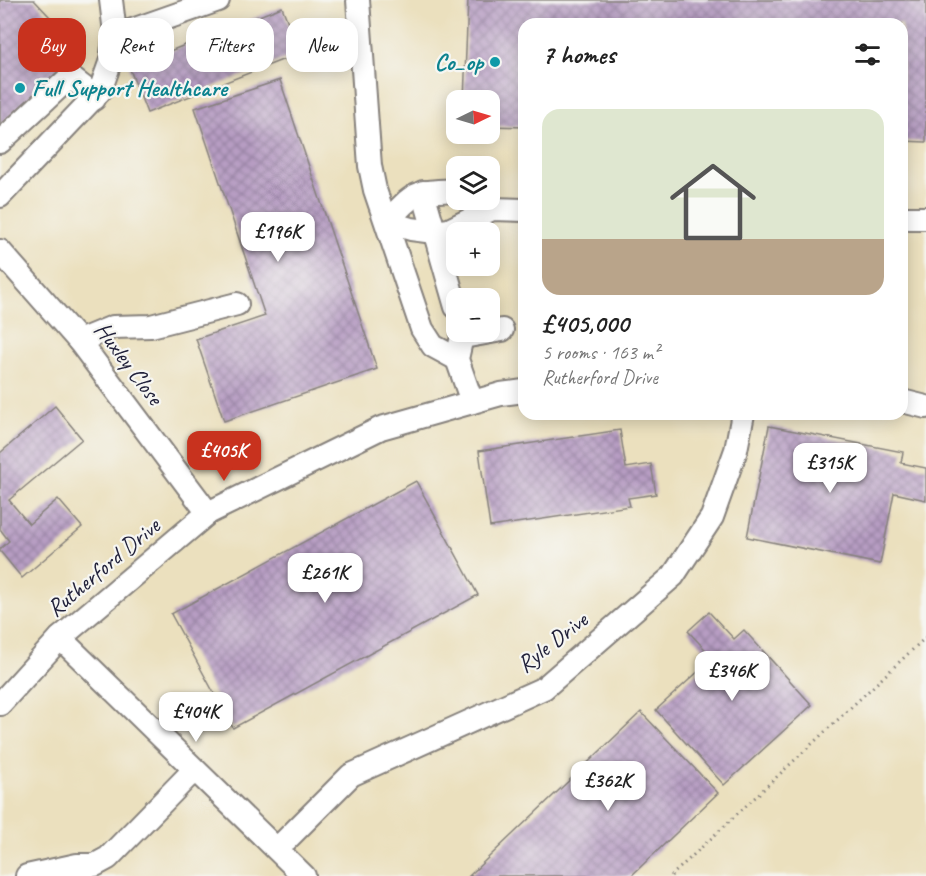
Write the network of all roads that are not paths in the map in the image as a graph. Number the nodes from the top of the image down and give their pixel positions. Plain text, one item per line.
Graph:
1 (111, 0) edge
2 (218, 0) edge
3 (358, 0) edge
4 (113, 18) edge
5 (167, 18) edge
6 (107, 72) edge
7 (94, 99) junction
8 (0, 142) edge
9 (446, 191) edge
10 (423, 192) junction
11 (0, 196) edge
12 (500, 206) edge
13 (518, 209) edge
14 (477, 210) edge
15 (908, 218) edge
16 (926, 218) edge
17 (387, 222) junction
18 (434, 232) junction
19 (0, 251) edge
20 (450, 288) edge
21 (237, 304) dead end
22 (79, 341) junction
23 (461, 342) edge
24 (457, 359) junction
25 (518, 392) edge
26 (472, 402) junction
27 (908, 402) edge
28 (926, 407) edge
29 (742, 420) edge
30 (208, 513) junction
31 (60, 638) junction
32 (0, 704) edge
33 (194, 770) junction
34 (278, 849) junction
35 (27, 876) edge
36 (304, 876) edge

1 - 4 street
2 - 5 street
3 - 17 street
6 - 7 street
7 - 8 street
7 - 11 street
9 - 10 street
10 - 17 street
10 - 18 street
12 - 13 street
14 - 18 street
15 - 16 street
17 - 18 street
17 - 24 street
18 - 20 street
19 - 22 street, Huxley Close
21 - 22 street
22 - 30 street, Huxley Close
23 - 24 street
24 - 26 street
25 - 26 street, Rutherford Drive
26 - 30 street, Rutherford Drive
27 - 28 street
29 - 34 street, Ryle Drive
30 - 31 street, Rutherford Drive
31 - 32 street, Rutherford Drive
31 - 33 street
33 - 34 street
33 - 35 street
34 - 36 street

